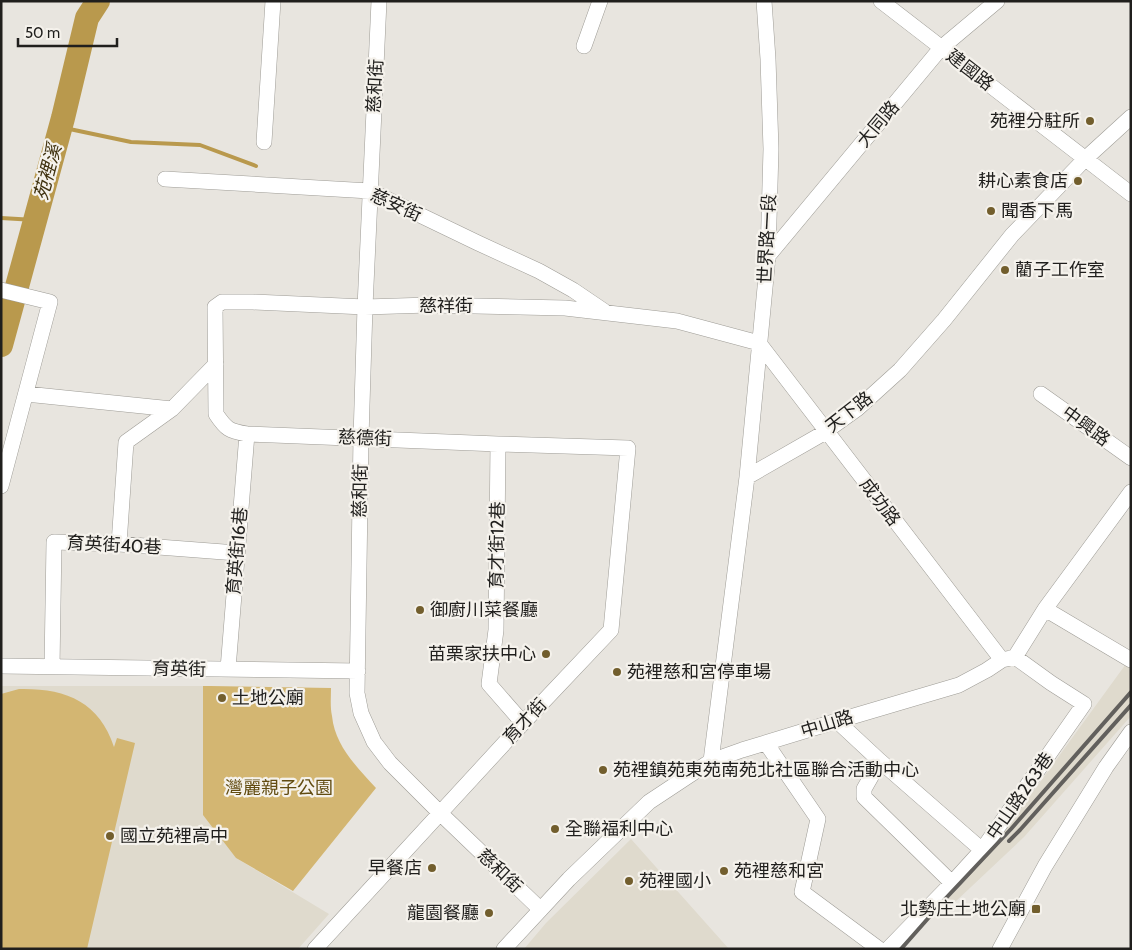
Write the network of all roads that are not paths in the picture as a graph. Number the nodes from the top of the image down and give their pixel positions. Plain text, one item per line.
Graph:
1 (273, 1) edge
2 (379, 1) edge
3 (600, 1) edge
4 (764, 1) edge
5 (881, 1) edge
6 (997, 1) edge
7 (584, 46) dead end
8 (941, 48) junction
9 (1131, 118) edge
10 (264, 142) dead end
11 (1085, 159) junction
12 (165, 179) dead end
13 (370, 191) junction
14 (1131, 194) edge
15 (768, 256) junction
16 (1, 290) edge
17 (215, 307) joint
18 (365, 307) junction
19 (605, 312) junction
20 (759, 343) junction
21 (216, 364) junction
22 (26, 394) junction
23 (1041, 394) dead end
24 (172, 409) junction
25 (826, 431) junction
26 (247, 434) junction
27 (361, 438) junction
28 (498, 444) junction
29 (628, 448) joint
30 (1131, 458) edge
31 (747, 476) junction
32 (1, 486) edge
33 (1131, 492) edge
34 (119, 544) junction
35 (237, 553) junction
36 (1045, 609) junction
37 (1008, 658) junction
38 (1131, 660) edge
39 (1, 666) edge
40 (52, 667) junction
41 (228, 669) junction
42 (358, 671) junction
43 (1084, 704) joint
44 (837, 721) junction
45 (522, 723) junction
46 (1130, 733) edge
47 (766, 743) junction
48 (880, 761) junction
49 (711, 762) junction
50 (440, 813) junction
51 (982, 850) junction
52 (952, 883) junction
53 (540, 909) junction
54 (316, 949) edge
55 (504, 949) edge
56 (879, 949) edge
57 (888, 949) edge
58 (1000, 949) edge

1 - 10 street
2 - 13 street, 慈和街
3 - 7 street
4 - 15 street, 世界路一段
5 - 8 street, 建國路
6 - 8 street, 大同路
8 - 11 street, 建國路
8 - 15 street, 大同路
9 - 11 street, 天下路
11 - 14 street, 建國路
11 - 25 street, 天下路
12 - 13 street, 慈安街
13 - 18 street, 慈和街
13 - 19 street, 慈安街
15 - 20 street, 世界路一段
16 - 22 street
17 - 18 street, 慈祥街
17 - 21 street, 慈德街
18 - 19 street, 慈祥街
18 - 27 street, 慈和街
19 - 20 street, 慈祥街
20 - 25 street, 成功路
20 - 31 street, 世界路一段
21 - 24 street
21 - 26 street, 慈德街
22 - 24 street
22 - 32 street
23 - 30 street, 中興路
24 - 34 street
25 - 31 street, 天下路
25 - 37 street, 成功路
26 - 27 street, 慈德街
26 - 35 street, 育英街16巷
27 - 28 street, 慈德街
27 - 42 street, 慈和街
28 - 29 street, 慈德街
28 - 45 street, 育才街12巷
29 - 45 street, 育才街
31 - 49 street
33 - 36 street, 中山路
34 - 35 street, 育英街40巷
34 - 40 street, 育英街40巷
35 - 41 street, 育英街16巷
36 - 37 street, 中山路
36 - 38 street
37 - 43 street, 成功路
37 - 44 street, 中山路
39 - 40 street, 育英街
40 - 41 street, 育英街
41 - 42 street, 育英街
42 - 50 street, 慈和街
43 - 51 street, 中山路263巷
44 - 47 street, 中山路
44 - 48 street, 中山路263巷
45 - 50 street, 育才街
46 - 58 street
47 - 49 street, 中山路
47 - 56 street
48 - 51 street, 中山路263巷
48 - 52 street
49 - 53 street, 中山路
50 - 53 street, 慈和街
50 - 54 street, 育才街
51 - 52 street
52 - 57 street
53 - 55 street, 中山路

